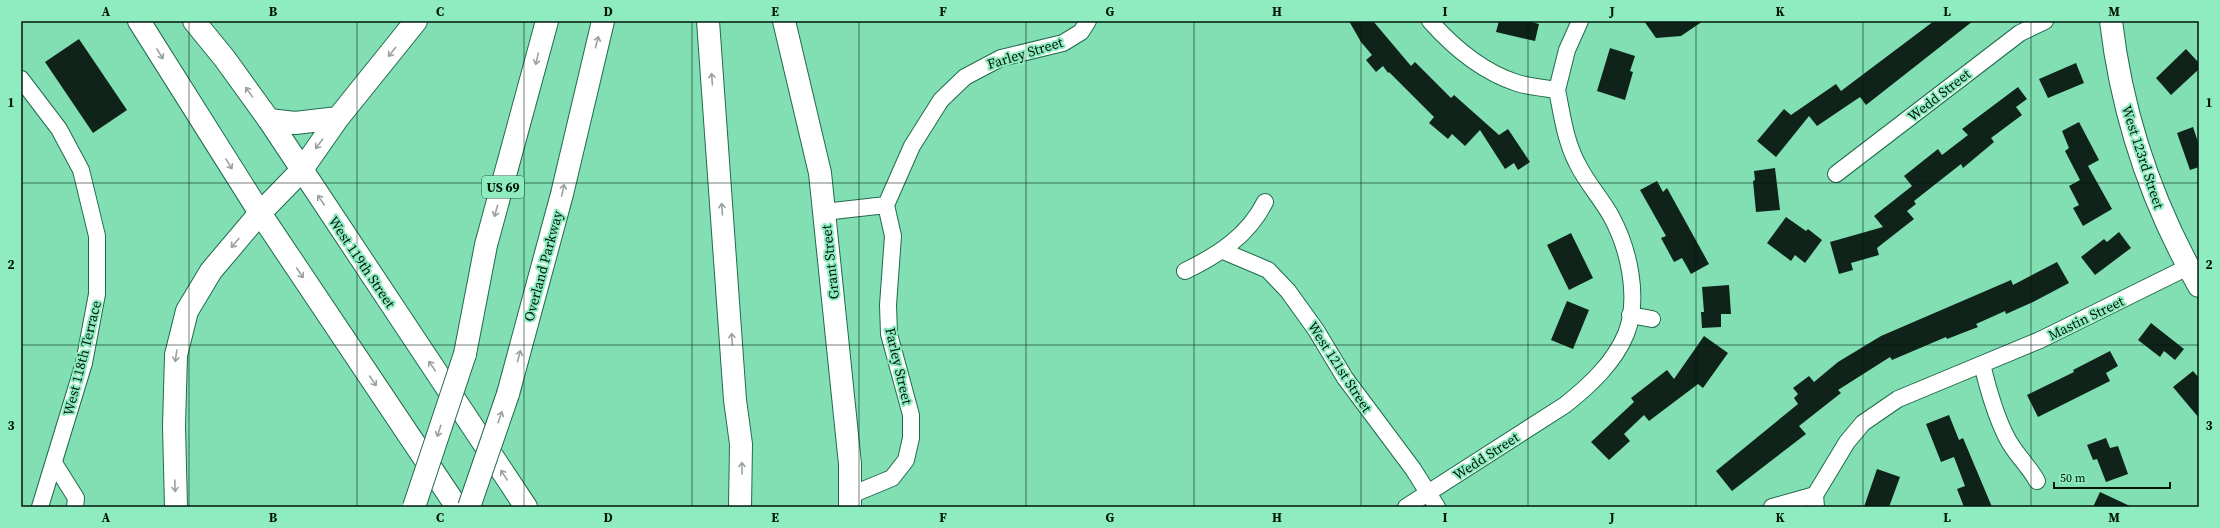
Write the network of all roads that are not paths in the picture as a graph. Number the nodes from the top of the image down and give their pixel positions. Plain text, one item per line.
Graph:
1 (139, 21) edge
2 (194, 21) edge
3 (416, 21) edge
4 (547, 21) edge
5 (603, 21) edge
6 (708, 21) edge
7 (784, 21) edge
8 (1088, 21) edge
9 (1430, 21) edge
10 (1580, 21) edge
11 (2045, 21) edge
12 (2111, 21) edge
13 (21, 79) edge
14 (1557, 90) junction
15 (338, 118) junction
16 (269, 120) junction
17 (301, 170) junction
18 (1836, 174) dead end
19 (1265, 202) dead end
20 (886, 205) junction
21 (824, 212) junction
22 (260, 213) junction
23 (1223, 251) junction
24 (2188, 267) junction
25 (1185, 271) dead end
26 (2199, 286) edge
27 (1630, 315) junction
28 (1652, 319) dead end
29 (1982, 364) junction
30 (54, 463) junction
31 (2037, 481) dead end
32 (1428, 493) junction
33 (850, 501) edge
34 (1816, 501) edge
35 (40, 507) edge
36 (75, 507) edge
37 (176, 507) edge
38 (414, 507) edge
39 (457, 507) edge
40 (469, 507) edge
41 (526, 507) edge
42 (740, 507) edge
43 (1406, 507) edge
44 (1438, 507) edge
45 (1772, 507) edge

1 -> 22 main road
16 -> 2 main road, West 119th Street
3 -> 15 main road
4 -> 38 main road, US 69, bridge
40 -> 5 main road, Overland Parkway, bridge
42 -> 6 main road
7 - 21 main road, Grant Street
8 - 20 street, Farley Street
9 - 14 street
10 - 14 street
11 - 18 street, Wedd Street
12 - 24 main road, West 123rd Street
13 - 30 street, West 118th Terrace
14 - 27 street, Wedd Street
15 - 16 main road
15 -> 17 main road
16 - 17 main road, West 119th Street
17 - 22 main road
41 -> 17 main road, West 119th Street
19 - 23 street
20 - 21 street
20 - 33 street, Farley Street
21 - 33 main road, Grant Street
22 -> 37 main road
22 -> 39 main road
23 - 25 street
23 - 32 street, West 121st Street
24 - 26 main road, West 123rd Street
24 - 29 street, Mastin Street
27 - 28 street
27 - 32 street, Wedd Street
29 - 31 street
29 - 34 street, Mastin Street
30 - 35 street, West 118th Terrace
30 - 36 street
32 - 43 street, Wedd Street
32 - 44 street, West 121st Street
34 - 45 street, Mastin Street

